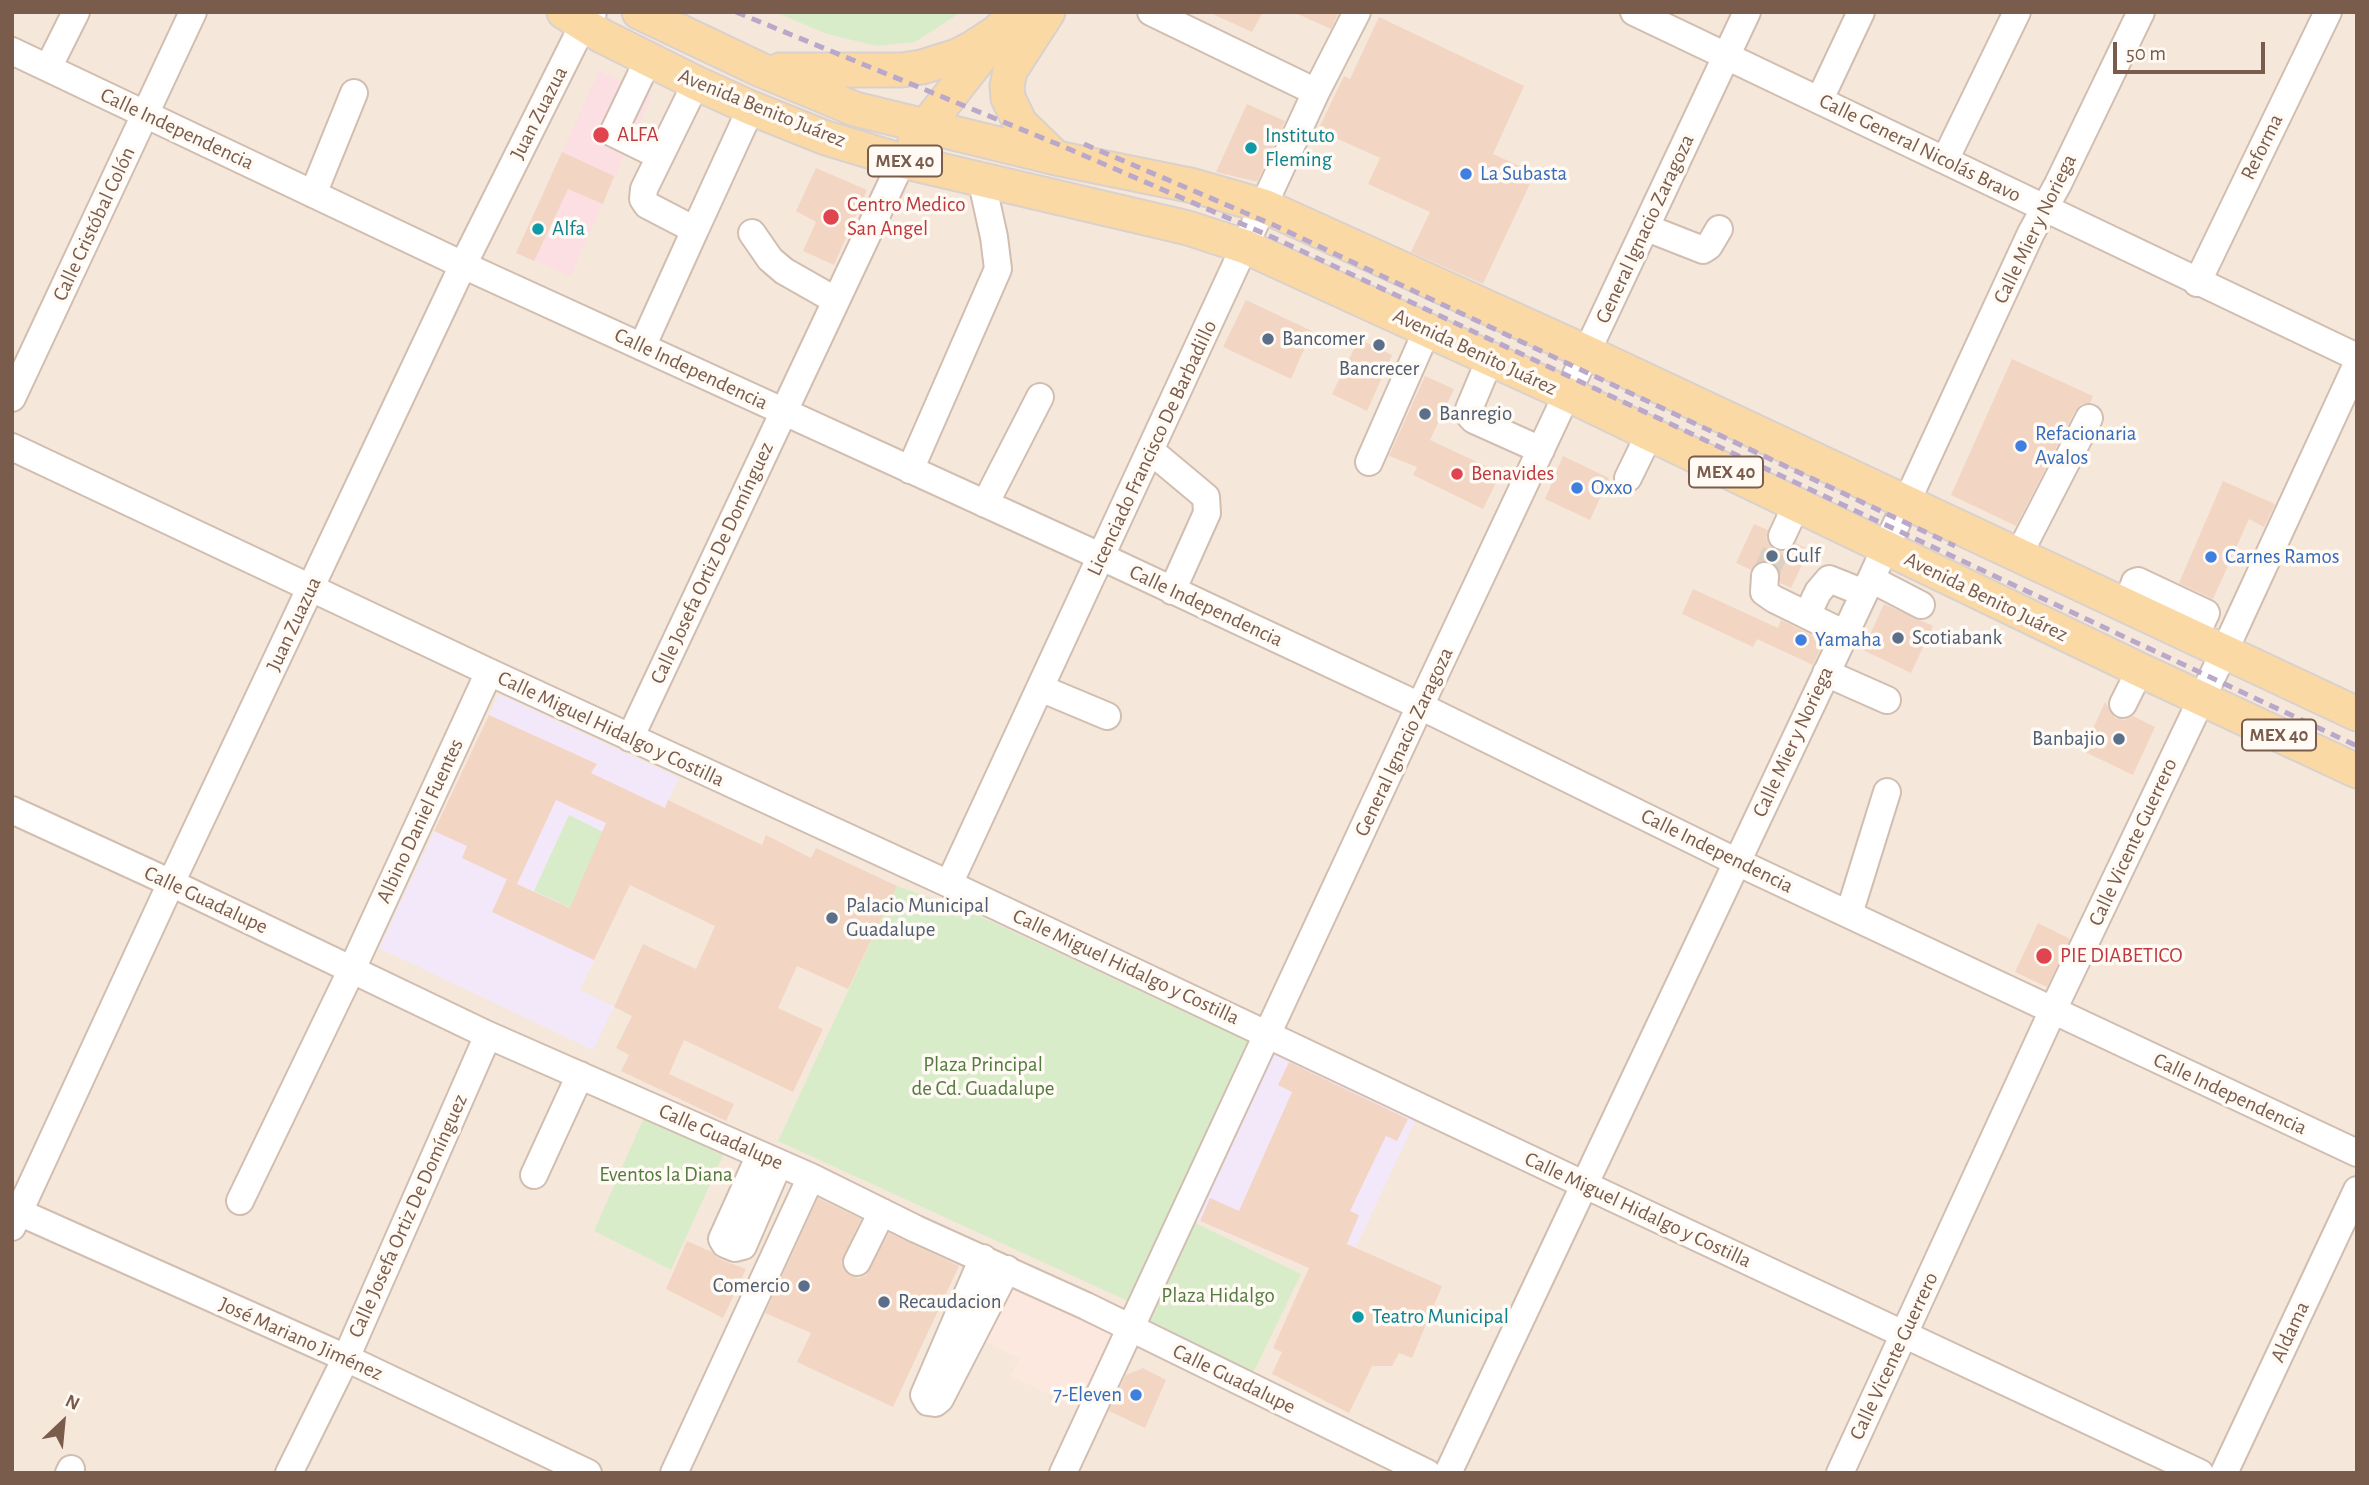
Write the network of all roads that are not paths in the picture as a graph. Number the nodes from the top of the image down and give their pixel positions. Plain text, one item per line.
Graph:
1 (76, 12) edge
2 (193, 12) edge
3 (639, 12) edge
4 (1048, 12) edge
5 (1151, 12) edge
6 (1357, 12) edge
7 (1634, 12) edge
8 (1747, 12) edge
9 (1861, 12) edge
10 (2017, 12) edge
11 (2141, 12) edge
12 (2328, 12) edge
13 (1013, 15) edge
14 (580, 16) edge
15 (12, 51) edge
16 (1726, 56) junction
17 (648, 60) junction
18 (48, 68) junction
19 (761, 70) junction
20 (968, 73) junction
21 (696, 83) junction
22 (1316, 92) junction
23 (354, 93) dead end
24 (1820, 99) junction
25 (751, 108) junction
26 (145, 114) junction
27 (925, 127) junction
28 (963, 134) junction
29 (660, 156) junction
30 (1056, 158) junction
31 (902, 160) junction
32 (1945, 160) junction
33 (981, 178) junction
34 (313, 194) junction
35 (1264, 206) junction
36 (2044, 208) junction
37 (1647, 228) junction
38 (1718, 229) dead end
39 (695, 230) junction
40 (752, 233) dead end
41 (1245, 247) junction
42 (463, 265) junction
43 (2197, 283) junction
44 (835, 300) junction
45 (1427, 330) junction
46 (642, 347) junction
47 (1587, 352) junction
48 (2357, 357) edge
49 (1490, 359) junction
50 (2357, 364) edge
51 (1567, 394) junction
52 (1040, 397) dead end
53 (12, 398) edge
54 (784, 412) junction
55 (2089, 418) dead end
56 (1649, 435) junction
57 (12, 447) edge
58 (1541, 450) junction
59 (1152, 451) junction
60 (1369, 463) dead end
61 (910, 470) junction
62 (1628, 478) dead end
63 (1905, 503) junction
64 (985, 504) junction
65 (1796, 506) junction
66 (1782, 537) tunnel mouth
67 (1885, 549) junction
68 (2018, 556) junction
69 (1102, 558) junction
70 (1765, 576) dead end
71 (1867, 586) junction
72 (311, 588) junction
73 (1172, 591) junction
74 (1921, 605) dead end
75 (1807, 615) junction
76 (1845, 634) junction
77 (2224, 652) junction
78 (2140, 670) junction
79 (489, 673) junction
80 (1826, 673) junction
81 (1040, 688) junction
82 (2201, 699) junction
83 (1887, 700) dead end
84 (2123, 704) dead end
85 (1420, 706) junction
86 (2357, 714) edge
87 (1107, 716) dead end
88 (630, 738) junction
89 (2357, 771) edge
90 (1887, 792) dead end
91 (12, 810) edge
92 (1737, 862) junction
93 (171, 883) junction
94 (949, 884) junction
95 (1849, 914) junction
96 (352, 969) junction
97 (2053, 1010) junction
98 (1268, 1034) junction
99 (488, 1035) junction
100 (579, 1075) junction
101 (2357, 1153) edge
102 (534, 1175) dead end
103 (811, 1177) junction
104 (1583, 1185) junction
105 (2357, 1190) edge
106 (240, 1201) dead end
107 (882, 1212) junction
108 (15, 1216) edge
109 (857, 1262) dead end
110 (1130, 1328) junction
111 (1905, 1335) junction
112 (346, 1358) junction
113 (289, 1473) edge
114 (587, 1473) edge
115 (674, 1473) edge
116 (1063, 1473) edge
117 (1427, 1473) edge
118 (1448, 1473) edge
119 (1840, 1473) edge
120 (2200, 1473) edge
121 (2224, 1473) edge

1 - 18 street
2 - 26 street, Calle Cristóbal Colón
3 - 19 main road, Avenida Benito Juárez / MEX 40
4 - 30 main road
5 - 22 street
6 - 22 street, Licenciado Francisco De Barbadillo
7 - 16 street, Calle General Nicolás Bravo
8 - 16 street, General Ignacio Zaragoza
9 - 24 street
10 - 32 street
11 - 36 street, Calle Mier y Noriega
12 - 43 street, Reforma
13 - 19 main road
13 - 20 main road
14 - 17 main road, Avenida Benito Juárez / MEX 40
14 - 42 street, Juan Zuazua
15 - 18 street, Calle Independencia
16 - 24 street, Calle General Nicolás Bravo
16 - 37 street, General Ignacio Zaragoza
17 - 21 main road, Avenida Benito Juárez / MEX 40
17 - 29 street
18 - 26 street, Calle Independencia
19 - 27 main road, Avenida Benito Juárez / MEX 40
20 - 27 main road
20 - 28 main road
21 - 25 main road, Avenida Benito Juárez / MEX 40
21 - 29 street
22 - 35 street, Licenciado Francisco De Barbadillo
23 - 34 street
24 - 32 street, Calle General Nicolás Bravo
25 - 31 main road, Avenida Benito Juárez / MEX 40
25 - 39 street
26 - 34 street, Calle Independencia
26 - 53 street, Calle Cristóbal Colón
27 - 28 main road, Avenida Benito Juárez / MEX 40
27 - 31 main road
28 - 30 main road, Avenida Benito Juárez / MEX 40
28 - 33 main road
29 - 39 street
30 - 35 main road, Avenida Benito Juárez / MEX 40
31 - 33 main road, Avenida Benito Juárez / MEX 40
31 - 44 street, Calle Josefa Ortiz De Domínguez
32 - 36 street, Calle General Nicolás Bravo
33 - 41 main road, Avenida Benito Juárez / MEX 40
33 - 61 street
34 - 42 street, Calle Independencia
35 - 41 street, Licenciado Francisco De Barbadillo
35 - 47 main road, Avenida Benito Juárez / MEX 40
36 - 43 street, Calle General Nicolás Bravo
36 - 63 street, Calle Mier y Noriega
37 - 38 street
37 - 47 street, General Ignacio Zaragoza
39 - 46 street
40 - 44 street
41 - 45 main road, Avenida Benito Juárez / MEX 40
41 - 59 street, Licenciado Francisco De Barbadillo
42 - 46 street, Calle Independencia
42 - 72 street, Juan Zuazua
43 - 48 street, Calle General Nicolás Bravo
44 - 54 street, Calle Josefa Ortiz De Domínguez
45 - 49 main road, Avenida Benito Juárez / MEX 40
45 - 60 street
46 - 54 street, Calle Independencia
47 - 51 street, General Ignacio Zaragoza
47 - 63 main road, Avenida Benito Juárez / MEX 40
49 - 51 main road, Avenida Benito Juárez / MEX 40
49 - 58 street
50 - 77 street, Calle Vicente Guerrero
51 - 56 main road, Avenida Benito Juárez / MEX 40
51 - 58 street, General Ignacio Zaragoza
52 - 64 street
54 - 61 street, Calle Independencia
54 - 88 street, Calle Josefa Ortiz De Domínguez
55 - 68 street
56 - 62 street
56 - 65 main road, Avenida Benito Juárez / MEX 40
57 - 72 street, Calle Miguel Hidalgo y Costilla
58 - 85 street, General Ignacio Zaragoza
59 - 69 street, Licenciado Francisco De Barbadillo
59 - 73 street
61 - 64 street, Calle Independencia
63 - 67 street, Calle Mier y Noriega
63 - 68 main road, Avenida Benito Juárez / MEX 40
64 - 69 street, Calle Independencia
65 - 66 street
65 - 67 main road, Avenida Benito Juárez / MEX 40
67 - 71 street, Calle Mier y Noriega
67 - 78 main road, Avenida Benito Juárez / MEX 40
68 - 77 main road, Avenida Benito Juárez / MEX 40
69 - 73 street, Calle Independencia
69 - 81 street, Licenciado Francisco De Barbadillo
70 - 75 street
71 - 74 street
71 - 75 street
71 - 76 street, Calle Mier y Noriega
72 - 79 street, Calle Miguel Hidalgo y Costilla
72 - 93 street, Juan Zuazua
73 - 85 street, Calle Independencia
75 - 76 street
76 - 80 street, Calle Mier y Noriega
77 - 82 street, Calle Vicente Guerrero
77 - 86 main road, Avenida Benito Juárez / MEX 40
78 - 82 main road, Avenida Benito Juárez / MEX 40
78 - 84 street
79 - 88 street, Calle Miguel Hidalgo y Costilla
79 - 96 street, Albino Daniel Fuentes
80 - 83 street
80 - 92 street, Calle Mier y Noriega
81 - 87 street
81 - 94 street, Licenciado Francisco De Barbadillo
82 - 89 main road, Avenida Benito Juárez / MEX 40
82 - 97 street, Calle Vicente Guerrero
85 - 92 street, Calle Independencia
85 - 98 street, General Ignacio Zaragoza
88 - 94 street, Calle Miguel Hidalgo y Costilla
90 - 95 street
91 - 93 street, Calle Guadalupe
92 - 95 street, Calle Independencia
92 - 104 street, Calle Mier y Noriega
93 - 96 street, Calle Guadalupe
93 - 108 street, Juan Zuazua
94 - 98 street, Calle Miguel Hidalgo y Costilla
95 - 97 street, Calle Independencia
96 - 99 street, Calle Guadalupe
96 - 106 street, Albino Daniel Fuentes
97 - 101 street, Calle Independencia
97 - 111 street, Calle Vicente Guerrero
98 - 104 street, Calle Miguel Hidalgo y Costilla
98 - 110 street, General Ignacio Zaragoza
99 - 100 street, Calle Guadalupe
99 - 112 street, Calle Josefa Ortiz De Domínguez
100 - 102 street
100 - 103 street, Calle Guadalupe
103 - 107 street, Calle Guadalupe
103 - 115 street
104 - 111 street, Calle Miguel Hidalgo y Costilla
104 - 118 street, Calle Mier y Noriega
105 - 121 street, Aldama
107 - 109 street
107 - 110 street, Calle Guadalupe
108 - 112 street, José Mariano Jiménez
110 - 116 street, General Ignacio Zaragoza
110 - 117 street, Calle Guadalupe
111 - 119 street, Calle Vicente Guerrero
111 - 120 street, Calle Miguel Hidalgo y Costilla
112 - 113 street, Calle Josefa Ortiz De Domínguez
112 - 114 street, José Mariano Jiménez

